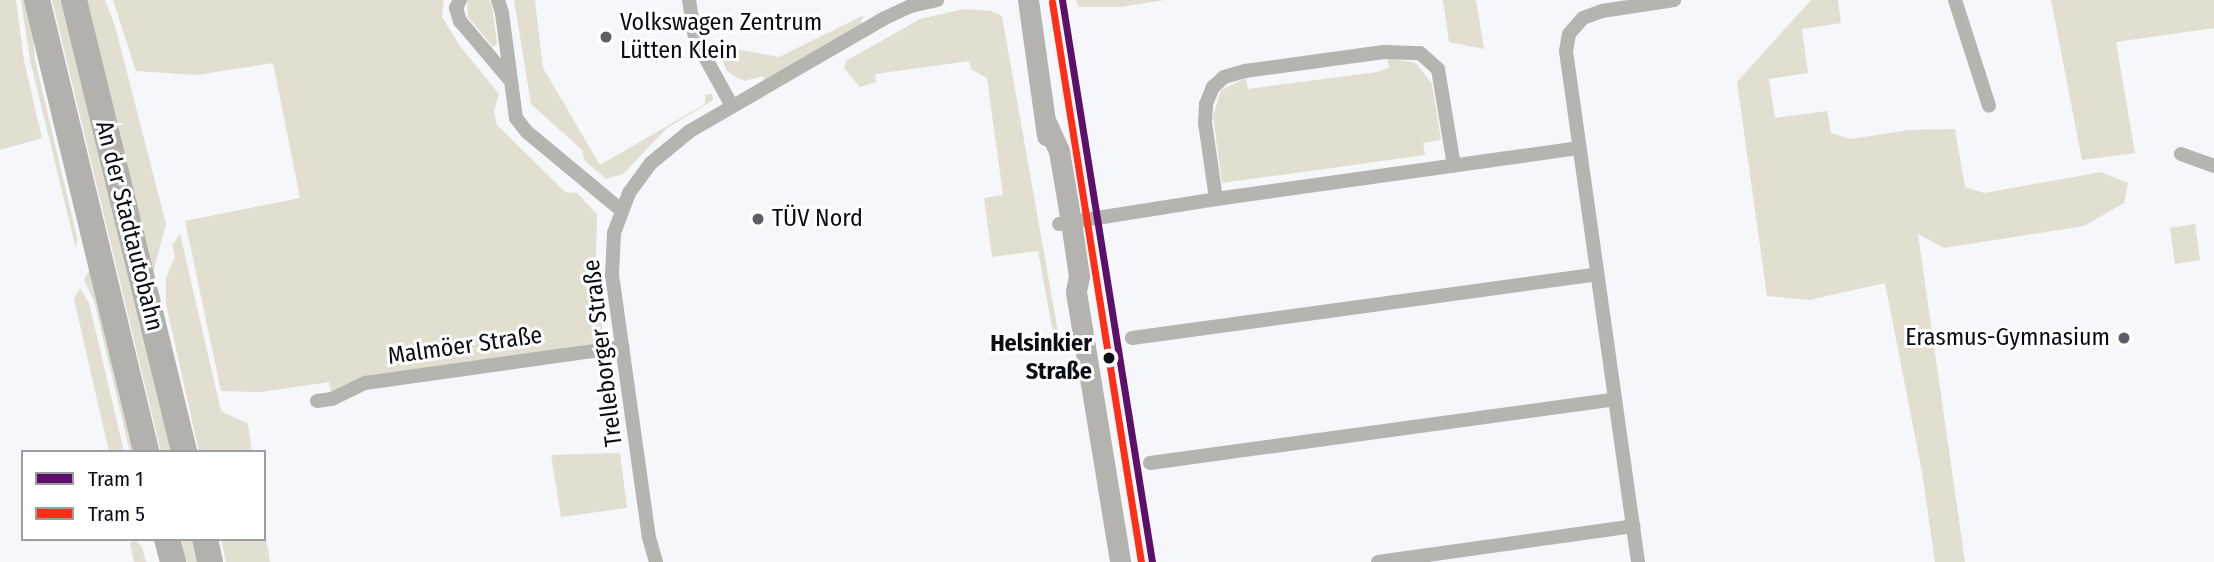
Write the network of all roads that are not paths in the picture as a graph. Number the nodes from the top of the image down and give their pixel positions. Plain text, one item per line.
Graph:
1 (37, 0) edge
2 (74, 0) edge
3 (460, 0) edge
4 (498, 0) edge
5 (689, 0) edge
6 (937, 0) edge
7 (1028, 0) edge
8 (1674, 0) edge
9 (1955, 0) edge
10 (509, 79) junction
11 (732, 106) junction
12 (1989, 106) dead end
13 (1580, 148) junction
14 (2181, 154) dead end
15 (1454, 166) junction
16 (2214, 166) edge
17 (1216, 199) junction
18 (621, 210) junction
19 (1065, 223) junction
20 (1597, 274) junction
21 (1132, 338) dead end
22 (622, 347) junction
23 (1615, 399) junction
24 (317, 401) dead end
25 (146, 450) edge
26 (184, 450) edge
27 (1150, 463) dead end
28 (1633, 526) junction
29 (168, 541) edge
30 (205, 541) edge
31 (173, 562) edge
32 (210, 562) edge
33 (656, 562) edge
34 (1120, 562) edge
35 (1378, 562) edge
36 (1638, 562) edge

1 - 25 highway, An der Stadtautobahn
2 - 26 highway, An der Stadtautobahn
3 - 10 street
4 - 10 street
5 - 11 street
6 - 11 street, Trelleborger Straße
7 - 19 main road
8 - 13 street
9 - 12 street
10 - 18 street
11 - 18 street, Trelleborger Straße
13 - 15 street
13 - 20 street
14 - 16 street
15 - 17 street
15 - 17 street
17 - 19 street
18 - 22 street, Trelleborger Straße
19 - 34 main road
20 - 21 street
20 - 23 street
22 - 24 street, Malmöer Straße
22 - 33 street, Trelleborger Straße
23 - 27 street
23 - 28 street
28 - 35 street
28 - 36 street
29 - 31 highway
30 - 32 highway

